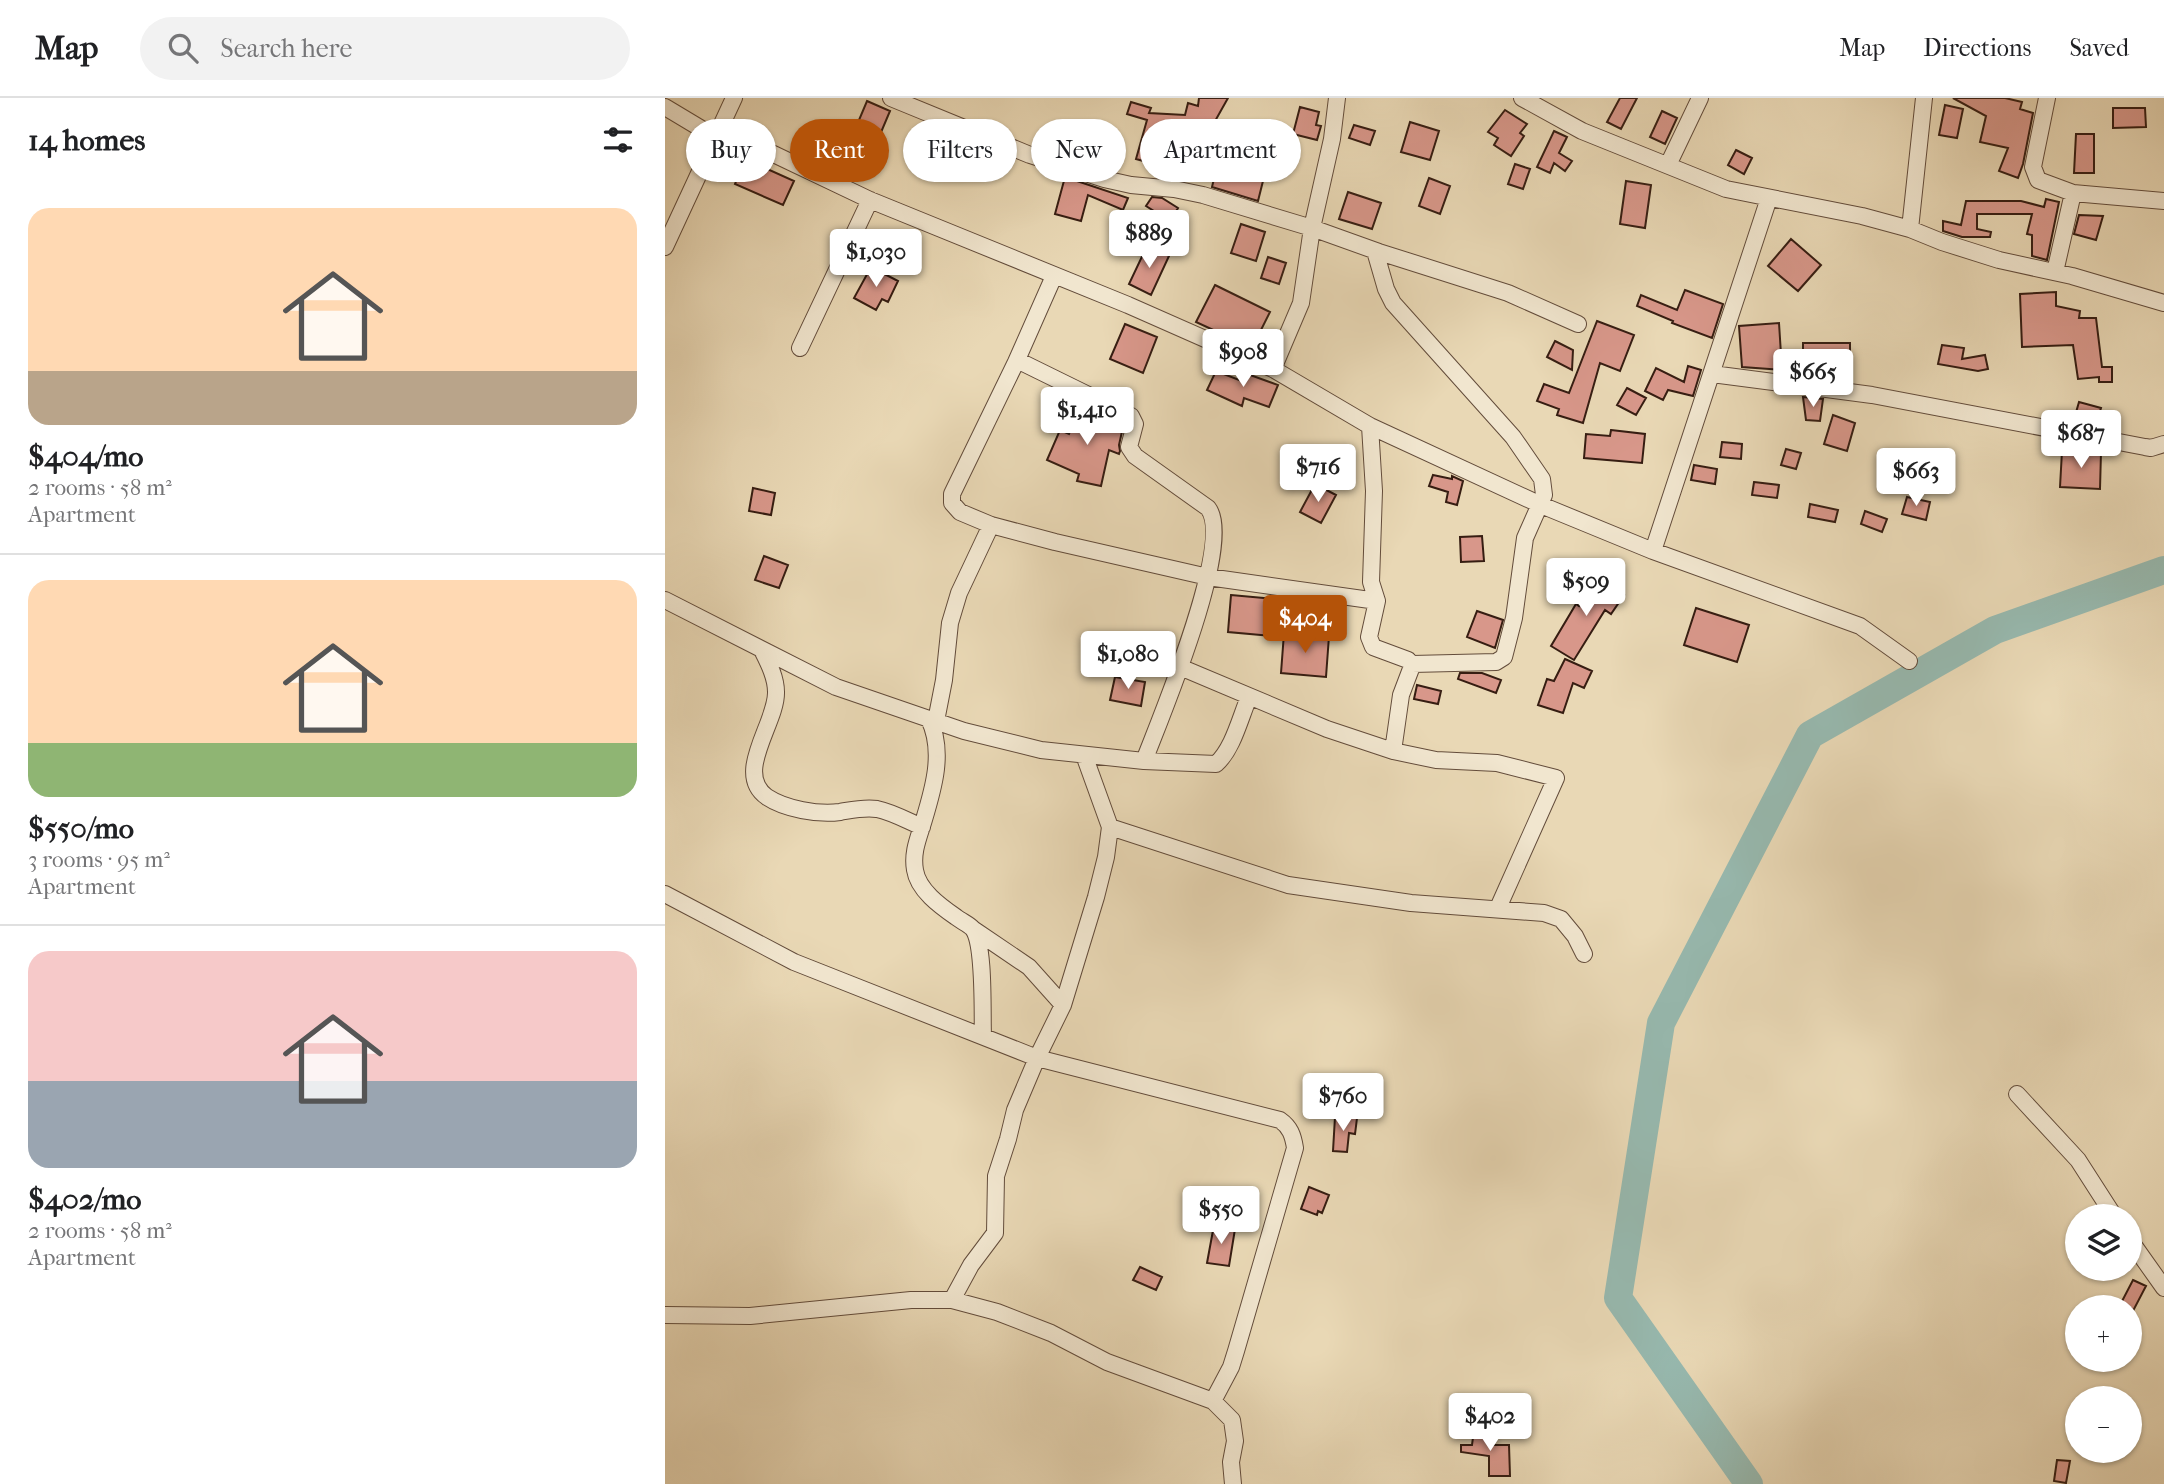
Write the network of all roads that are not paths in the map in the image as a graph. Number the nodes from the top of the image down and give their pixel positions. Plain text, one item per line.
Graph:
1 (734, 98) edge
2 (891, 98) edge
3 (1337, 98) edge
4 (1523, 98) edge
5 (1700, 98) edge
6 (1924, 98) edge
7 (2047, 98) edge
8 (665, 107) edge
9 (690, 119) edge
10 (724, 119) edge
11 (776, 158) edge
12 (1668, 165) junction
13 (694, 182) edge
14 (2073, 193) junction
15 (1769, 198) junction
16 (870, 200) junction
17 (2164, 201) edge
18 (1312, 228) junction
19 (1910, 229) junction
20 (665, 247) edge
21 (1375, 251) junction
22 (2055, 272) junction
23 (1054, 276) junction
24 (2164, 303) edge
25 (1578, 324) dead end
26 (800, 348) dead end
27 (1017, 360) junction
28 (1273, 369) junction
29 (1713, 374) junction
30 (1370, 426) junction
31 (2164, 444) edge
32 (1541, 505) junction
33 (991, 525) junction
34 (1653, 551) junction
35 (1208, 577) junction
36 (665, 600) edge
37 (1377, 601) junction
38 (763, 652) junction
39 (1909, 661) dead end
40 (1412, 664) junction
41 (1180, 667) junction
42 (1249, 696) junction
43 (932, 720) junction
44 (1392, 751) junction
45 (1084, 755) junction
46 (1144, 761) junction
47 (922, 827) junction
48 (1110, 827) junction
49 (665, 894) edge
50 (1498, 908) junction
51 (973, 929) junction
52 (1584, 954) dead end
53 (1063, 1005) junction
54 (983, 1036) junction
55 (1037, 1058) junction
56 (2017, 1094) dead end
57 (2106, 1204) edge
58 (2142, 1260) edge
59 (2164, 1288) edge
60 (952, 1300) junction
61 (665, 1315) edge
62 (1213, 1401) junction
63 (1233, 1484) edge

1 - 10 street
2 - 18 street
3 - 18 street
4 - 12 street
5 - 12 street
6 - 19 street
7 - 14 street
8 - 9 street
11 - 16 street
12 - 15 street
13 - 20 street
14 - 17 street
14 - 22 street
15 - 19 street
15 - 29 street
16 - 23 street
16 - 26 street
18 - 21 street
18 - 28 street
19 - 22 street
21 - 25 street
21 - 32 street
22 - 24 street
23 - 27 street
23 - 28 street
27 - 33 street
27 - 35 street
28 - 30 street
29 - 31 street
29 - 34 street
30 - 32 street
30 - 37 street
32 - 34 street
32 - 40 street
33 - 35 street
33 - 43 street
34 - 39 street
35 - 37 street
35 - 41 street
36 - 38 street
37 - 40 street
38 - 43 street
38 - 47 street
40 - 44 street
41 - 42 street
41 - 46 street
42 - 44 street
42 - 46 street
43 - 45 street
43 - 47 street
44 - 50 street
45 - 46 street
45 - 48 street
47 - 51 street
48 - 50 street
48 - 53 street
49 - 54 street
50 - 52 street
51 - 53 street
51 - 54 street
53 - 55 street
54 - 55 street
55 - 60 street
55 - 62 street
56 - 57 street
58 - 59 street
60 - 61 street
60 - 62 street
62 - 63 street

